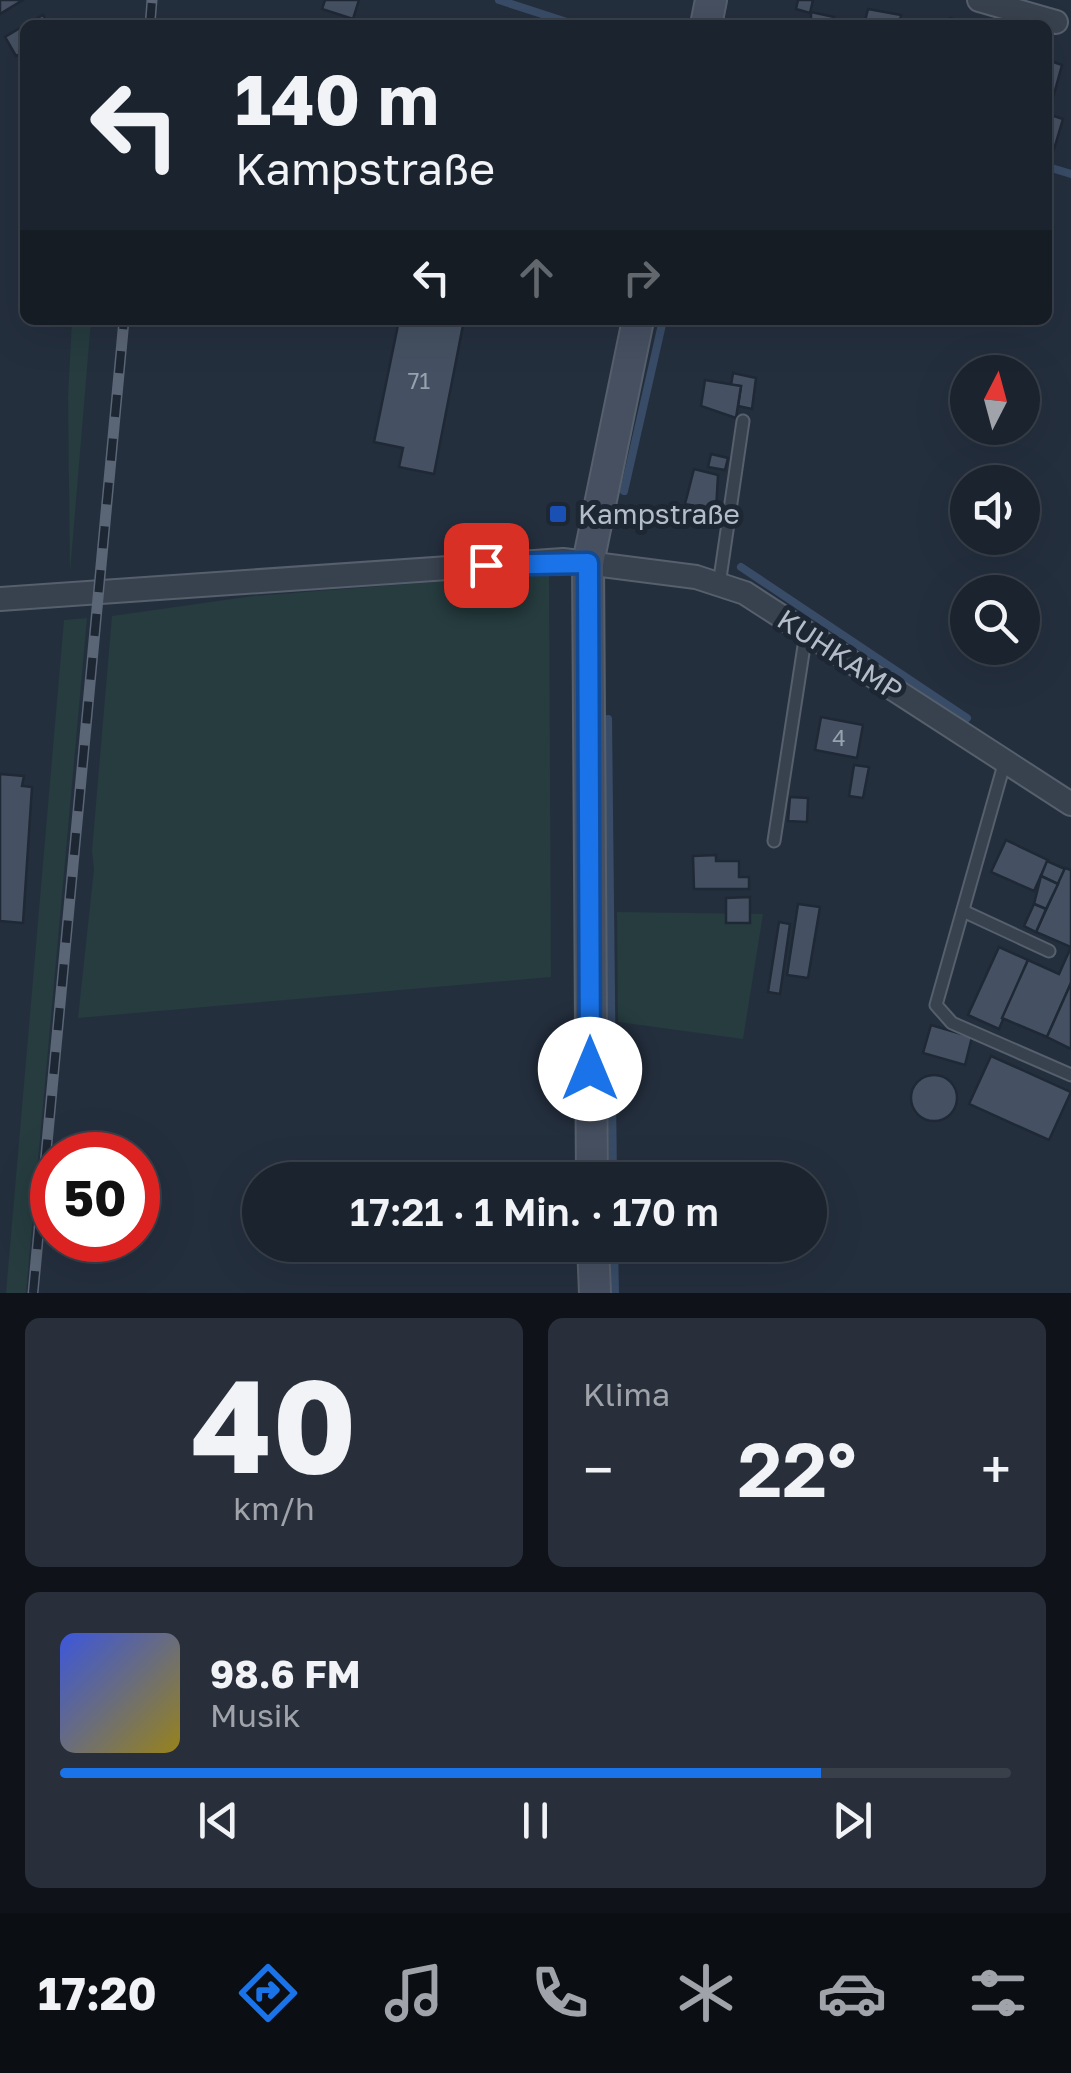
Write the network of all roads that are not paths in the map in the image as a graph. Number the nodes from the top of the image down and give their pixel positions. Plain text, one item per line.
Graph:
1 (979, 0) edge
2 (1049, 20) edge
3 (1052, 21) edge
4 (1056, 22) dead end
5 (637, 325) edge
6 (744, 421) dead end
7 (588, 563) junction
8 (719, 585) junction
9 (0, 599) edge
10 (806, 633) junction
11 (1004, 761) junction
12 (1071, 804) edge
13 (774, 841) dead end
14 (963, 911) junction
15 (1050, 951) dead end
16 (1071, 1075) edge
17 (592, 1162) edge
18 (594, 1262) edge
19 (595, 1293) edge

1 - 2 street
3 - 4 street
5 - 7 main road
6 - 8 lane
7 - 8 street, KUHKAMP
7 - 9 street
7 - 17 main road
8 - 10 street, KUHKAMP
10 - 11 street, KUHKAMP
10 - 13 lane
11 - 12 street, KUHKAMP
11 - 14 lane
14 - 15 lane
14 - 16 lane
18 - 19 main road

